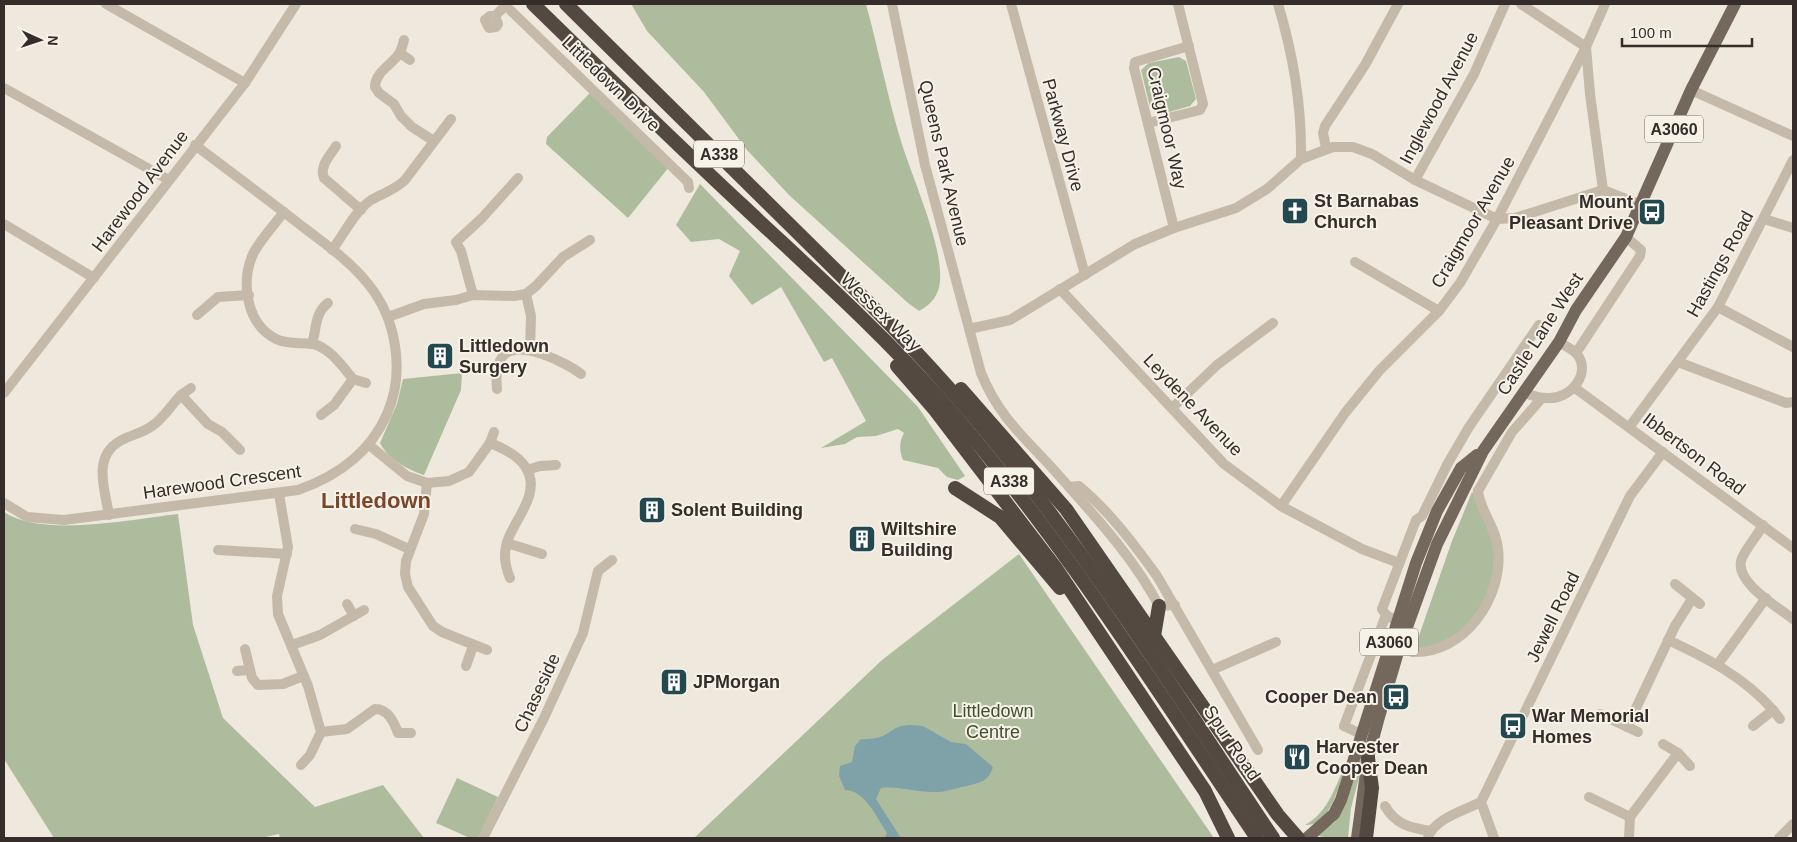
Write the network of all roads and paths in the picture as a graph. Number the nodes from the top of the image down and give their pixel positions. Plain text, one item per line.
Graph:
1 (106, 4) edge
2 (296, 4) edge
3 (533, 4) edge
4 (566, 4) edge
5 (892, 4) edge
6 (1011, 4) edge
7 (1178, 4) edge
8 (1278, 4) edge
9 (1398, 4) edge
10 (1505, 4) edge
11 (1521, 4) edge
12 (1605, 4) edge
13 (1735, 4) edge
14 (505, 5) edge
15 (495, 16) dead end
16 (404, 40) dead end
17 (1189, 46) junction
18 (1586, 47) junction
19 (400, 52) junction
20 (410, 60) dead end
21 (245, 83) junction
22 (4, 88) edge
23 (1691, 90) junction
24 (451, 119) dead end
25 (1148, 123) junction
26 (1793, 136) edge
27 (434, 141) junction
28 (195, 145) junction
29 (336, 146) dead end
30 (1326, 148) junction
31 (1301, 159) junction
32 (1793, 160) edge
33 (518, 178) dead end
34 (169, 180) junction
35 (1415, 180) junction
36 (689, 188) dead end
37 (1604, 190) junction
38 (1641, 205) junction
39 (361, 210) junction
40 (284, 212) junction
41 (1497, 219) junction
42 (1764, 219) junction
43 (4, 224) edge
44 (1174, 228) junction
45 (1793, 228) edge
46 (1626, 237) junction
47 (590, 240) dead end
48 (332, 250) junction
49 (1355, 262) dead end
50 (1085, 275) junction
51 (94, 278) junction
52 (1060, 289) junction
53 (526, 294) junction
54 (249, 295) junction
55 (472, 295) junction
56 (838, 295) junction
57 (328, 303) dead end
58 (871, 305) junction
59 (1718, 307) junction
60 (1439, 311) junction
61 (197, 316) dead end
62 (388, 318) junction
63 (1273, 323) dead end
64 (1539, 325) dead end
65 (969, 330) junction
66 (1559, 342) junction
67 (312, 344) junction
68 (1793, 346) edge
69 (530, 350) junction
70 (1576, 353) junction
71 (1678, 362) junction
72 (581, 374) dead end
73 (353, 378) junction
74 (366, 383) dead end
75 (191, 388) dead end
76 (1575, 388) junction
77 (496, 389) dead end
78 (4, 393) edge
79 (1524, 393) junction
80 (181, 395) junction
81 (1542, 398) junction
82 (1793, 402) edge
83 (1172, 408) junction
84 (321, 415) dead end
85 (1630, 426) junction
86 (494, 432) dead end
87 (490, 444) junction
88 (369, 445) junction
89 (240, 450) dead end
90 (1483, 451) junction
91 (1663, 452) junction
92 (556, 465) dead end
93 (527, 470) junction
94 (1467, 479) junction
95 (427, 483) junction
96 (1069, 487) junction
97 (955, 488) dead end
98 (1478, 491) junction
99 (279, 494) junction
100 (4, 504) edge
101 (1281, 506) junction
102 (109, 515) junction
103 (1428, 518) junction
104 (1763, 525) junction
105 (355, 529) dead end
106 (508, 543) junction
107 (1437, 544) junction
108 (1793, 548) edge
109 (409, 549) junction
110 (218, 550) dead end
111 (229, 551) junction
112 (287, 554) junction
113 (542, 554) dead end
114 (612, 560) dead end
115 (1399, 562) junction
116 (228, 563) dead end
117 (510, 578) dead end
118 (1675, 584) dead end
119 (1766, 598) junction
120 (347, 604) dead end
121 (1175, 604) junction
122 (1159, 606) junction
123 (364, 610) dead end
124 (354, 616) junction
125 (1392, 618) junction
126 (1793, 619) edge
127 (1154, 636) junction
128 (1668, 640) junction
129 (1276, 642) dead end
130 (292, 645) junction
131 (473, 646) junction
132 (245, 649) dead end
133 (487, 650) dead end
134 (1412, 652) dead end
135 (1718, 664) junction
136 (466, 666) dead end
137 (250, 670) junction
138 (1159, 670) joint
139 (1212, 670) junction
140 (237, 672) dead end
141 (302, 676) junction
142 (1155, 688) joint
143 (1141, 694) junction
144 (379, 698) dead end
145 (379, 709) junction
146 (1773, 710) junction
147 (1600, 714) dead end
148 (1780, 719) dead end
149 (1753, 726) dead end
150 (1627, 727) junction
151 (321, 732) junction
152 (1638, 732) dead end
153 (398, 733) junction
154 (411, 733) dead end
155 (1361, 734) junction
156 (394, 744) dead end
157 (1663, 744) dead end
158 (1258, 750) dead end
159 (1678, 753) junction
160 (1368, 758) junction
161 (301, 765) dead end
162 (1690, 766) dead end
163 (1588, 797) dead end
164 (1481, 802) junction
165 (1385, 806) dead end
166 (1630, 817) junction
167 (1793, 824) edge
168 (1429, 834) edge
169 (483, 838) edge
170 (1228, 838) edge
171 (1257, 838) edge
172 (1273, 838) edge
173 (1298, 838) edge
174 (1307, 838) edge
175 (1357, 838) edge
176 (1366, 838) edge
177 (1494, 838) edge
178 (1629, 838) edge
179 (1779, 838) edge

1 - 21 street
2 - 21 street, Harewood Avenue
3 - 56 highway, Wessex Way / A338
4 - 58 highway, Wessex Way / A338
5 - 65 street, Queens Park Avenue
6 - 50 street, Parkway Drive
7 - 17 street
8 - 31 street
9 - 30 street
10 - 35 street, Inglewood Avenue
11 - 18 street
12 - 18 street, Craigmoor Avenue
13 - 23 main road, Castle Lane West / A3060
14 - 15 street, Littledown Drive
14 - 36 street, Littledown Drive
16 - 19 street
17 - 25 street, Craigmoor Way
17 - 25 street
18 - 37 street
18 - 41 street, Craigmoor Avenue
19 - 20 street
19 - 27 street
21 - 28 street, Harewood Avenue
22 - 34 street
23 - 26 street
23 - 38 main road, Castle Lane West / A3060
24 - 27 street
25 - 44 street, Craigmoor Way
27 - 39 street
28 - 34 street, Harewood Avenue
28 - 40 street, Harewood Crescent
29 - 39 street
30 - 31 street
30 - 35 street
31 - 44 street
32 - 42 street, Hastings Road
33 - 55 street
34 - 51 street, Harewood Avenue
35 - 41 street
37 - 38 street
37 - 41 street
38 - 46 main road, Castle Lane West / A3060
39 - 48 street
40 - 48 street, Harewood Crescent
40 - 54 street
41 - 60 street, Craigmoor Avenue
42 - 45 street
42 - 59 street, Hastings Road
43 - 51 street
44 - 50 street
46 - 66 main road, Castle Lane West / A3060
46 - 70 street
47 - 53 street
48 - 62 street, Harewood Crescent
49 - 60 street
50 - 52 street
51 - 78 street, Harewood Avenue
52 - 65 street
52 - 83 street, Leydene Avenue
53 - 55 street
53 - 69 street
54 - 61 street
54 - 67 street
55 - 62 street
56 - 142 highway, Wessex Way / A338
56 - 143 highway
57 - 67 street
58 - 127 highway
58 - 138 highway, Wessex Way / A338
59 - 68 street
59 - 71 street, Hastings Road
60 - 101 street, Craigmoor Avenue
62 - 88 street, Harewood Crescent
63 - 83 street
64 - 103 street, Castle Lane West
65 - 96 street, Queens Park Avenue
66 - 70 street
66 - 79 main road, Castle Lane West / A3060
67 - 73 street
69 - 72 street
69 - 77 street
70 - 76 street
71 - 82 street
71 - 85 street, Hastings Road
73 - 74 street
73 - 84 street
75 - 80 street
76 - 81 street
76 - 85 street, Ibbertson Road
79 - 81 street
79 - 90 main road, Castle Lane West / A3060
80 - 89 street
80 - 102 street
81 - 98 street, Castle Lane West
83 - 101 street, Leydene Avenue
85 - 91 street, Ibbertson Road
86 - 87 street
87 - 93 street
87 - 95 street
88 - 95 street
88 - 99 street, Harewood Crescent
90 - 94 main road, Castle Lane West / A3060
90 - 103 main road, Castle Lane West / A3060
91 - 104 street, Ibbertson Road
91 - 164 street, Jewell Road
92 - 93 street
93 - 106 street
94 - 98 street
94 - 107 main road, Castle Lane West / A3060
95 - 109 street
96 - 121 street
96 - 122 street, Queens Park Avenue
97 - 143 highway
98 - 134 street
99 - 102 street, Harewood Crescent
99 - 112 street
100 - 102 street, Harewood Crescent
101 - 115 street, Leydene Avenue
103 - 115 street, Castle Lane West
103 - 125 main road, Castle Lane West / A3060
104 - 108 street, Ibbertson Road
104 - 119 street
105 - 109 street
106 - 113 street
106 - 117 street
107 - 125 main road
107 - 160 main road, Castle Lane West / A3060
109 - 131 street
110 - 111 street
111 - 112 street
111 - 116 street
112 - 130 street
114 - 169 street, Chaseside
115 - 125 street, Castle Lane West
118 - 128 street
119 - 126 street
119 - 135 street
120 - 124 street
121 - 122 street
121 - 139 street
122 - 127 highway
123 - 124 street
124 - 130 street
125 - 155 main road, Castle Lane West / A3060
125 - 155 street, Castle Lane West
127 - 173 highway
128 - 135 street
128 - 150 street
129 - 139 street
130 - 141 street
131 - 133 street
131 - 136 street
132 - 137 street
135 - 146 street
137 - 140 street
137 - 141 street
138 - 172 highway, Spur Road / A338
139 - 158 street
141 - 151 street
142 - 171 highway, Spur Road / A338
143 - 170 highway
144 - 145 street
145 - 151 street
145 - 153 street
146 - 148 street
146 - 149 street
147 - 150 street
150 - 152 street
151 - 161 street
153 - 154 street
153 - 156 street
155 - 174 main road, Castle Lane West / A3060
157 - 159 street
159 - 162 street
159 - 166 street
160 - 175 main road, Castle Lane West / A3060
160 - 176 highway
163 - 166 street
164 - 168 street
164 - 177 street
165 - 168 street
166 - 178 street
167 - 179 street

